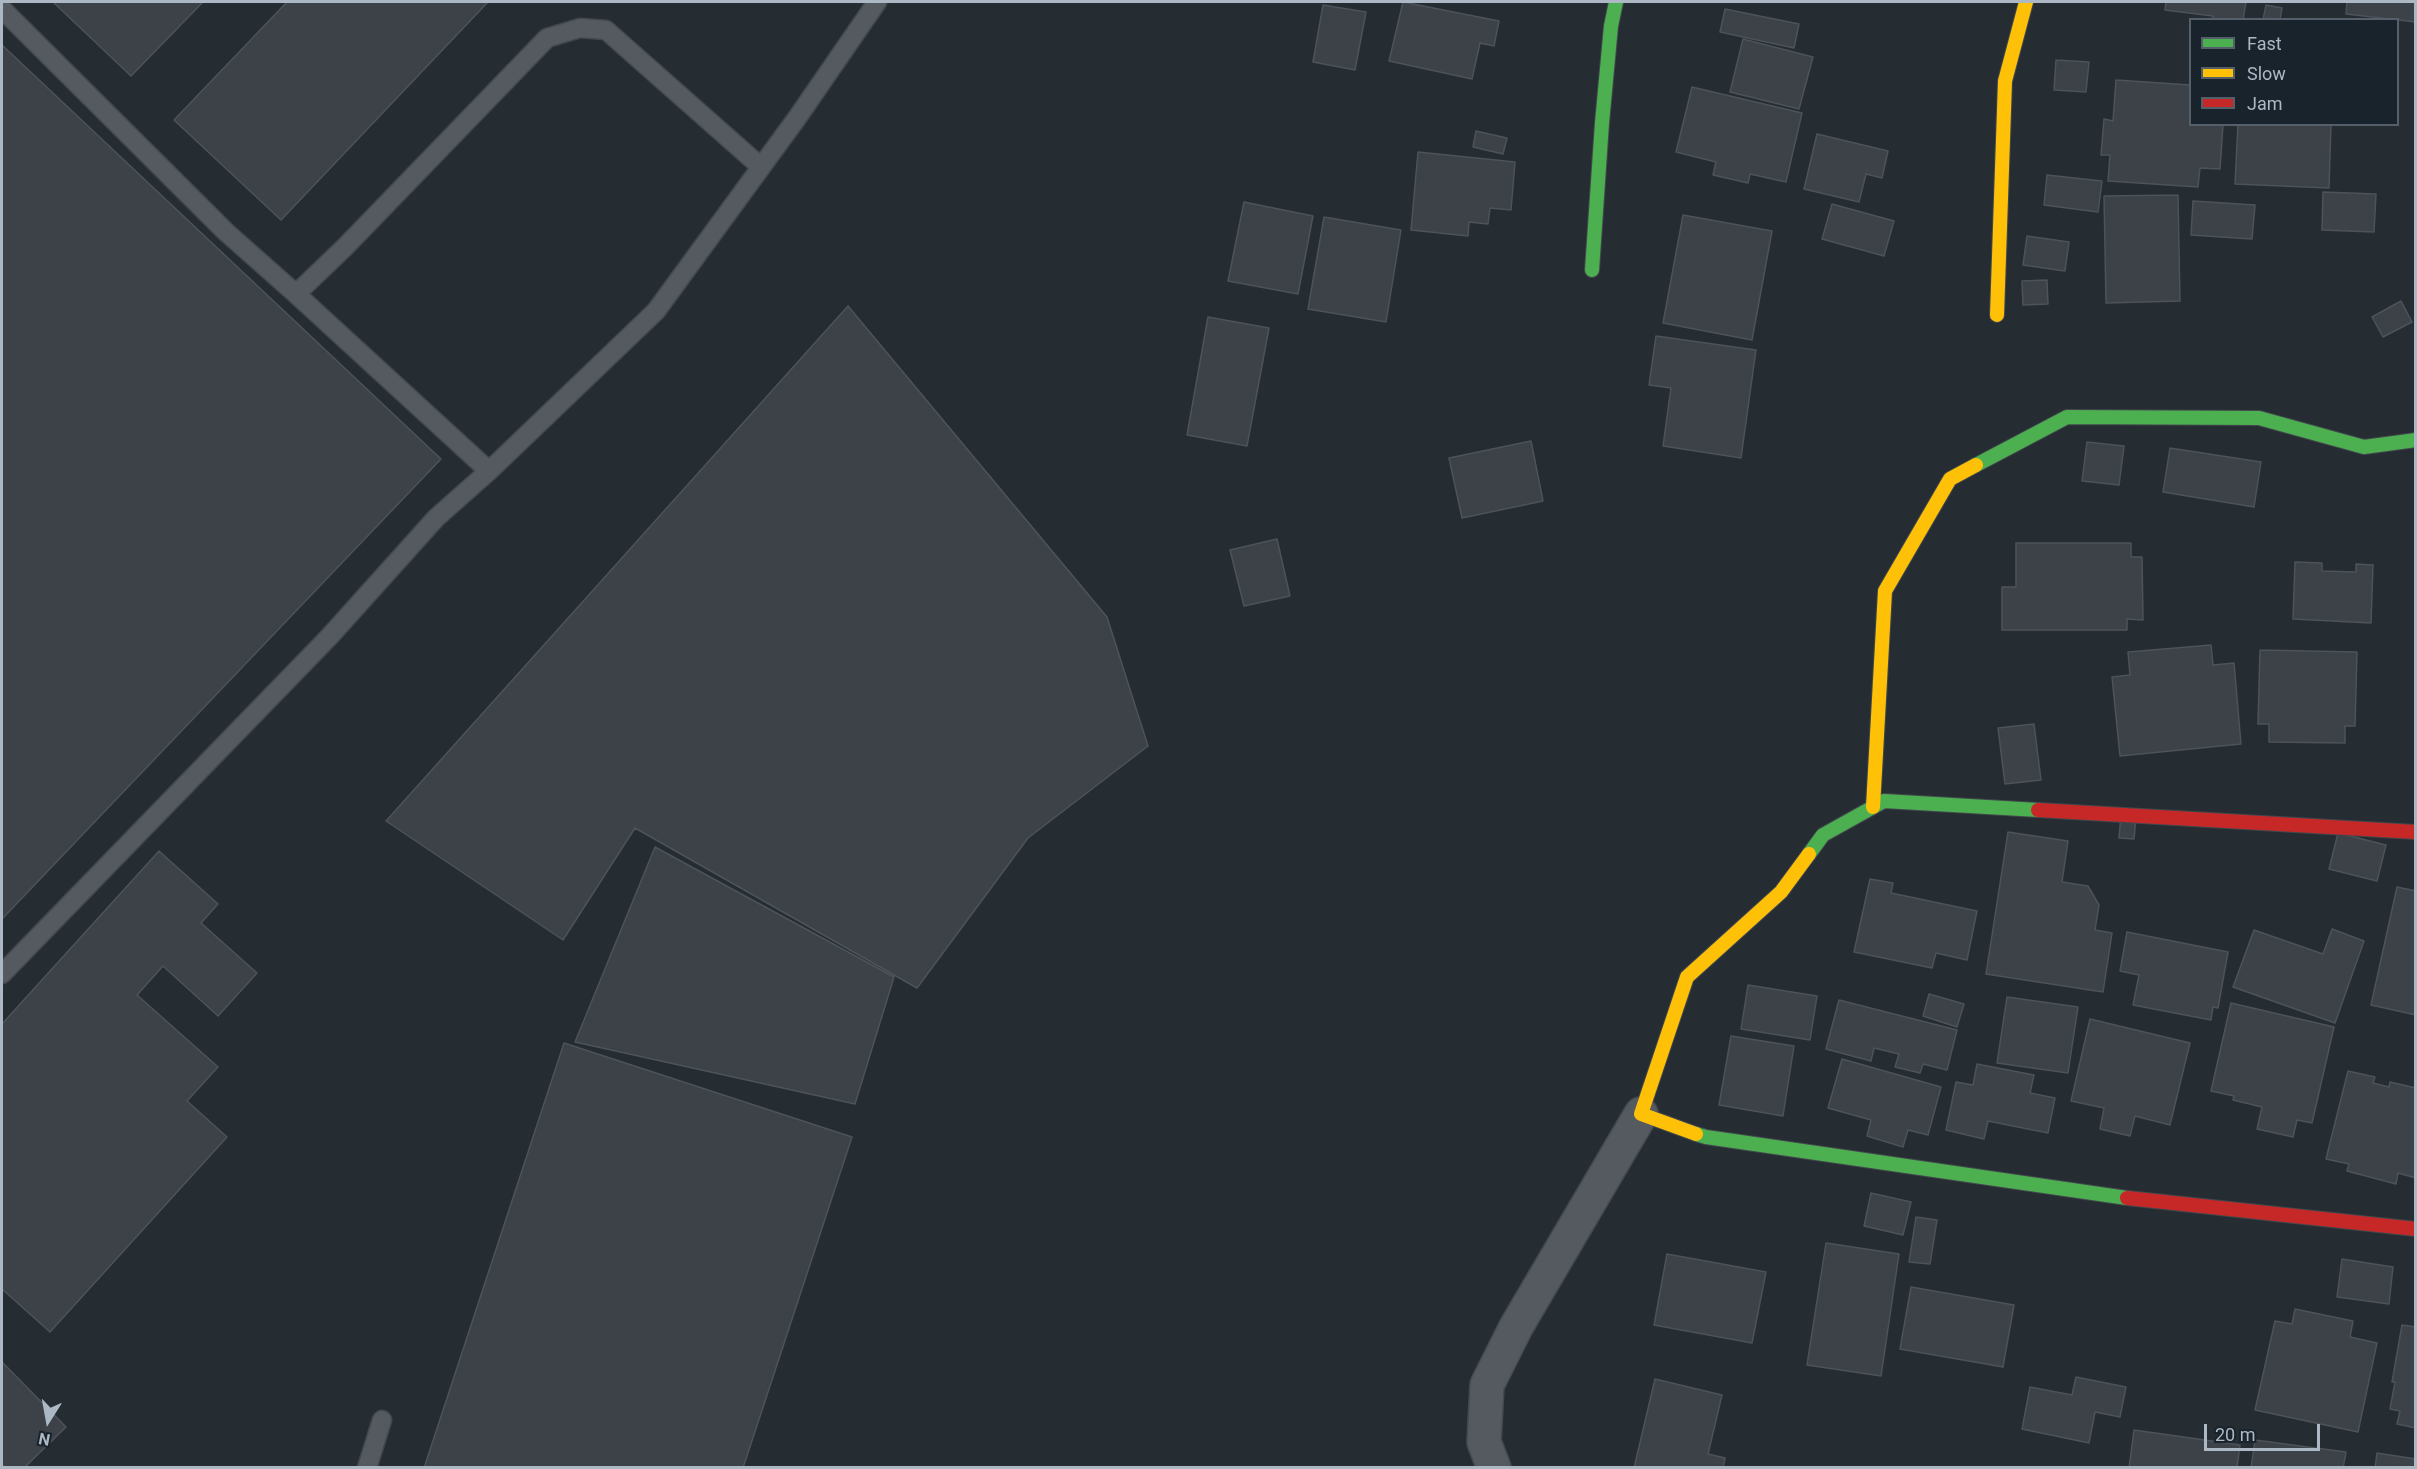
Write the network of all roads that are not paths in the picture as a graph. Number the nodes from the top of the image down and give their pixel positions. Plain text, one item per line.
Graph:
1 (877, 2) edge
2 (1616, 2) edge
3 (2026, 2) edge
4 (2, 9) edge
5 (761, 167) junction
6 (1592, 270) dead end
7 (296, 294) junction
8 (1997, 315) dead end
9 (2415, 440) edge
10 (489, 471) junction
11 (1873, 807) junction
12 (2415, 832) edge
13 (2, 974) edge
14 (1641, 1114) junction
15 (2415, 1229) edge
16 (382, 1420) dead end
17 (367, 1467) edge
18 (1494, 1467) edge

1 - 5 lane
2 - 6 street
3 - 8 street
4 - 7 lane
5 - 7 lane
5 - 10 lane
7 - 10 lane
9 - 11 street
10 - 13 lane
11 - 12 street
11 - 14 street
14 - 15 street
14 - 18 street
16 - 17 lane

